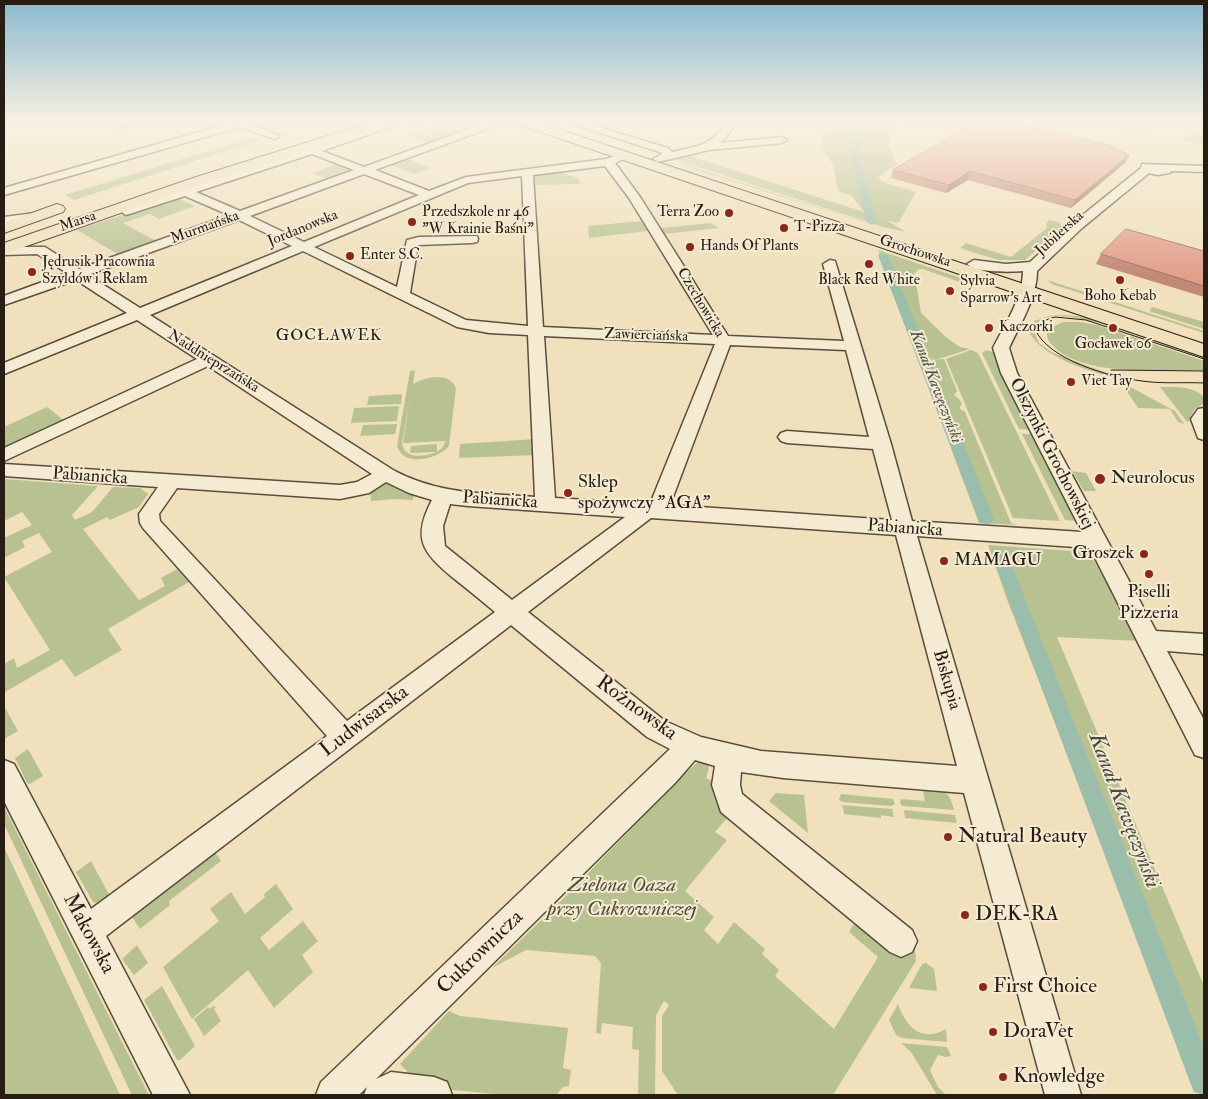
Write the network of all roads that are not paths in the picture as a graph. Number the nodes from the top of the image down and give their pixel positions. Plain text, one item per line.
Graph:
1 (65, 174) edge
2 (183, 174) edge
3 (191, 174) edge
4 (212, 174) edge
5 (219, 174) edge
6 (236, 174) edge
7 (352, 174) edge
8 (375, 174) edge
9 (510, 174) edge
10 (527, 174) edge
11 (617, 174) edge
12 (684, 174) edge
13 (713, 174) edge
14 (1152, 174) edge
15 (198, 181) junction
16 (184, 191) junction
17 (4, 192) edge
18 (429, 195) junction
19 (72, 204) dead end
20 (123, 212) dead end
21 (239, 216) junction
22 (35, 217) junction
23 (4, 221) edge
24 (4, 228) edge
25 (46, 234) junction
26 (4, 235) edge
27 (472, 239) dead end
28 (4, 242) edge
29 (302, 247) junction
30 (4, 250) edge
31 (40, 250) junction
32 (830, 264) dead end
33 (78, 274) junction
34 (1030, 279) junction
35 (402, 295) junction
36 (4, 301) edge
37 (138, 314) junction
38 (536, 331) junction
39 (1204, 337) edge
40 (723, 340) junction
41 (854, 346) junction
42 (1204, 351) edge
43 (209, 359) junction
44 (4, 369) edge
45 (1204, 413) edge
46 (1204, 434) edge
47 (787, 438) dead end
48 (882, 444) junction
49 (4, 454) edge
50 (4, 470) edge
51 (386, 474) junction
52 (171, 482) junction
53 (444, 498) junction
54 (544, 504) junction
55 (651, 512) junction
56 (905, 529) junction
57 (1096, 541) junction
58 (510, 612) junction
59 (1148, 640) junction
60 (1204, 644) edge
61 (345, 737) junction
62 (690, 746) junction
63 (1204, 746) edge
64 (729, 758) junction
65 (4, 773) edge
66 (975, 781) junction
67 (86, 932) junction
68 (902, 941) dead end
69 (172, 1095) edge
70 (334, 1095) edge
71 (382, 1095) edge
72 (434, 1095) edge
73 (1063, 1095) edge

1 - 17 street
2 - 26 main road, Marsa
3 - 28 main road, Marsa
4 - 15 main road
5 - 15 main road, Marsa
6 - 16 street
7 - 21 street, Murmańska
8 - 18 street
9 - 18 street, Jordanowska
10 - 38 street
11 - 40 street, Czechowicka
12 - 34 main road, Grochowska
13 - 34 main road, Grochowska
14 - 34 street, Jubilerska
15 - 25 main road, Marsa
16 - 20 street
16 - 21 street, Zawierciańska
18 - 29 street, Jordanowska
19 - 22 main road, Marsa
21 - 29 street, Zawierciańska
21 - 33 street, Murmańska
22 - 23 street
22 - 24 main road, Marsa
25 - 30 main road, Marsa
25 - 31 street
27 - 35 street
29 - 35 street, Zawierciańska
29 - 37 street, Jordanowska
30 - 31 street
31 - 33 street, Naddnieprzańska
32 - 41 street, Biskupia
33 - 36 street, Murmańska
33 - 37 street, Naddnieprzańska
34 - 39 main road, Grochowska
34 - 42 main road, Grochowska
34 - 57 street, Olszynki Grochowskiej
35 - 38 street, Zawierciańska
37 - 43 street, Naddnieprzańska
37 - 44 street, Jordanowska
38 - 40 street, Zawierciańska
38 - 54 street
40 - 41 street, Zawierciańska
40 - 55 street, Czechowicka
41 - 48 street, Biskupia
43 - 49 street
43 - 51 street, Naddnieprzańska
45 - 46 street
47 - 48 street
48 - 56 street, Biskupia
50 - 52 street, Pabianicka
51 - 52 street, Pabianicka
51 - 53 street, Pabianicka
52 - 61 street
53 - 54 street, Pabianicka
53 - 58 street, Rożnowska
54 - 55 street, Pabianicka
55 - 56 street, Pabianicka
55 - 58 street, Ludwisarska
56 - 57 street, Pabianicka
56 - 66 street, Biskupia
57 - 59 street, Olszynki Grochowskiej
58 - 61 street, Ludwisarska
58 - 62 street, Rożnowska
59 - 60 street
59 - 63 street, Olszynki Grochowskiej
61 - 67 street, Ludwisarska
62 - 64 street, Rożnowska
62 - 70 street, Cukrownicza
64 - 66 street, Rożnowska
64 - 68 street
65 - 67 street, Makowska
66 - 73 street, Biskupia
67 - 69 street, Makowska
71 - 72 street

